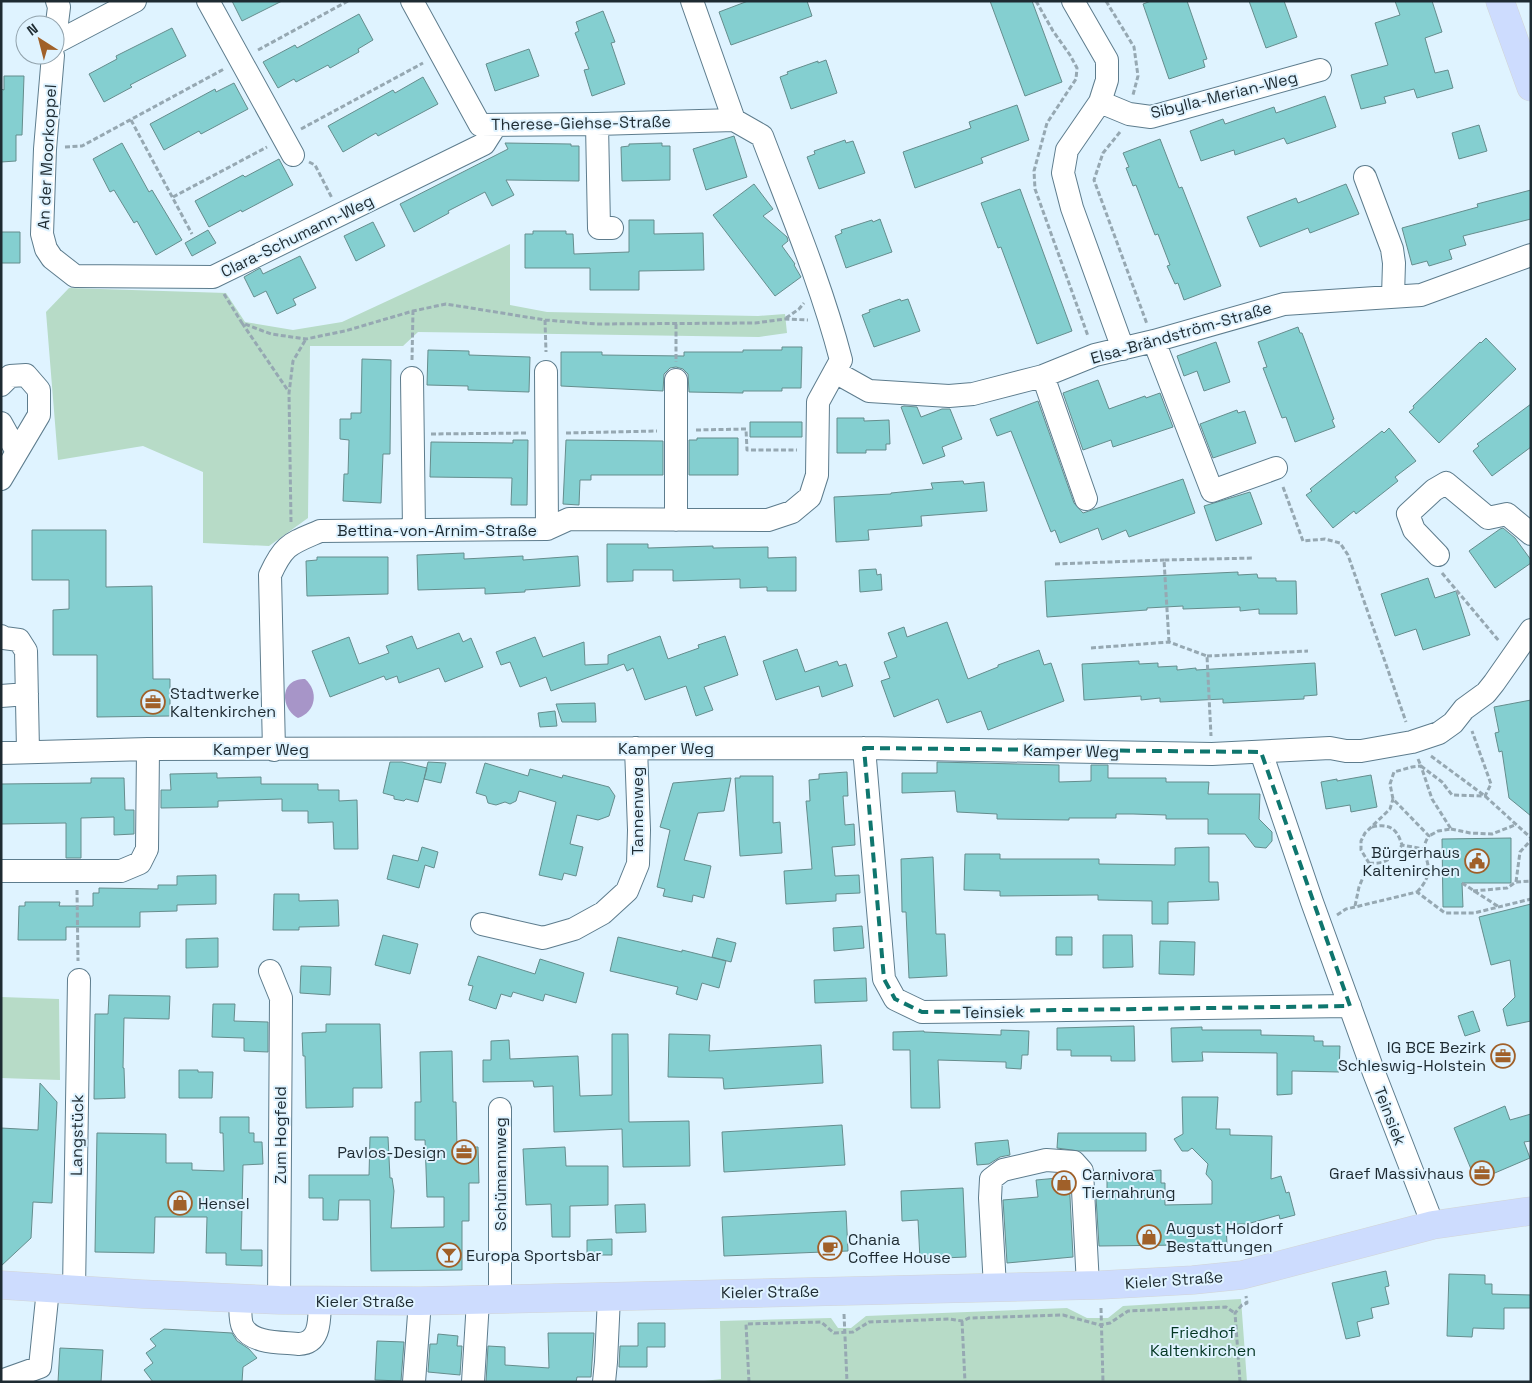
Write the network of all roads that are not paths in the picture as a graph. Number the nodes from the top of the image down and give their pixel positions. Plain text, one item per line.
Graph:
1 (57, 1) edge
2 (135, 1) edge
3 (208, 1) edge
4 (412, 1) edge
5 (692, 1) edge
6 (1072, 1) edge
7 (1500, 1) edge
8 (58, 15) edge
9 (65, 38) edge
10 (53, 65) edge
11 (1320, 70) dead end
12 (1531, 87) edge
13 (1100, 102) junction
14 (734, 120) junction
15 (597, 124) junction
16 (496, 125) junction
17 (288, 147) road end
18 (1365, 177) dead end
19 (612, 228) dead end
20 (1531, 254) edge
21 (52, 258) joint
22 (1392, 296) junction
23 (1154, 341) junction
24 (1123, 349) junction
25 (546, 372) road end
26 (835, 372) junction
27 (1044, 376) junction
28 (412, 378) road end
29 (676, 380) road end
30 (1, 385) edge
31 (1, 423) edge
32 (17, 452) junction
33 (1276, 468) road end
34 (1, 479) edge
35 (1086, 500) dead end
36 (676, 520) junction
37 (547, 529) junction
38 (414, 530) junction
39 (1531, 534) edge
40 (1438, 555) road end
41 (1531, 630) edge
42 (1, 636) edge
43 (27, 694) junction
44 (1, 696) edge
45 (636, 748) junction
46 (864, 748) junction
47 (148, 749) junction
48 (274, 750) junction
49 (28, 751) junction
50 (1260, 752) junction
51 (1, 753) edge
52 (4, 871) edge
53 (482, 924) dead end
54 (270, 971) dead end
55 (79, 980) road end
56 (1350, 1006) junction
57 (500, 1109) dead end
58 (1531, 1211) edge
59 (1434, 1225) junction
60 (1, 1285) edge
61 (1088, 1285) junction
62 (995, 1287) junction
63 (61, 1290) junction
64 (609, 1297) junction
65 (240, 1299) junction
66 (278, 1300) junction
67 (320, 1300) junction
68 (489, 1300) junction
69 (420, 1301) junction
70 (40, 1374) edge
71 (1, 1381) edge
72 (414, 1382) edge
73 (473, 1382) edge
74 (604, 1382) edge

1 - 8 street
2 - 9 street
3 - 17 street
4 - 16 street, Therese-Giehse-Straße
5 - 14 street
6 - 13 street
7 - 12 main road
10 - 21 street, An der Moorkoppel
11 - 13 street, Sibylla-Merian-Weg
13 - 24 street
14 - 15 street, Therese-Giehse-Straße
14 - 26 street
15 - 16 street, Therese-Giehse-Straße
15 - 19 street
16 - 21 street, Clara-Schumann-Weg
18 - 22 street
20 - 22 street, Elsa-Brändström-Straße
22 - 23 street, Elsa-Brändström-Straße
23 - 24 street, Elsa-Brändström-Straße
23 - 33 street
24 - 27 street, Elsa-Brändström-Straße
25 - 37 street
26 - 27 street, Elsa-Brändström-Straße
26 - 36 street, Bettina-von-Arnim-Straße
27 - 35 street
28 - 38 street
29 - 36 street
30 - 32 street
31 - 32 street
32 - 34 street
36 - 37 street, Bettina-von-Arnim-Straße
37 - 38 street, Bettina-von-Arnim-Straße
38 - 48 street, Bettina-von-Arnim-Straße
39 - 40 street
41 - 50 street, Kamper Weg
42 - 43 street
43 - 44 street
43 - 49 street
45 - 46 street, Kamper Weg
45 - 48 street, Kamper Weg
45 - 53 street, Tannenweg
46 - 50 street, Kamper Weg
46 - 56 street, Teinsiek
47 - 48 street, Kamper Weg
47 - 49 street, Kamper Weg
47 - 52 street
49 - 51 street, Kamper Weg
50 - 56 street, Teinsiek
54 - 66 street, Zum Hogfeld
55 - 63 street, Langstück
56 - 59 street, Teinsiek
57 - 68 street, Schümannweg
58 - 59 main road, Kieler Straße
59 - 61 main road, Kieler Straße
60 - 63 main road, Kieler Straße
61 - 62 main road, Kieler Straße
61 - 62 street
62 - 64 main road, Kieler Straße
63 - 65 main road, Kieler Straße
63 - 70 street, Langstück
64 - 68 main road, Kieler Straße
64 - 74 street
65 - 66 main road, Kieler Straße
65 - 67 street
66 - 67 main road, Kieler Straße
67 - 69 main road, Kieler Straße
68 - 69 main road, Kieler Straße
68 - 73 street, Schümannweg
69 - 72 street
70 - 71 street

